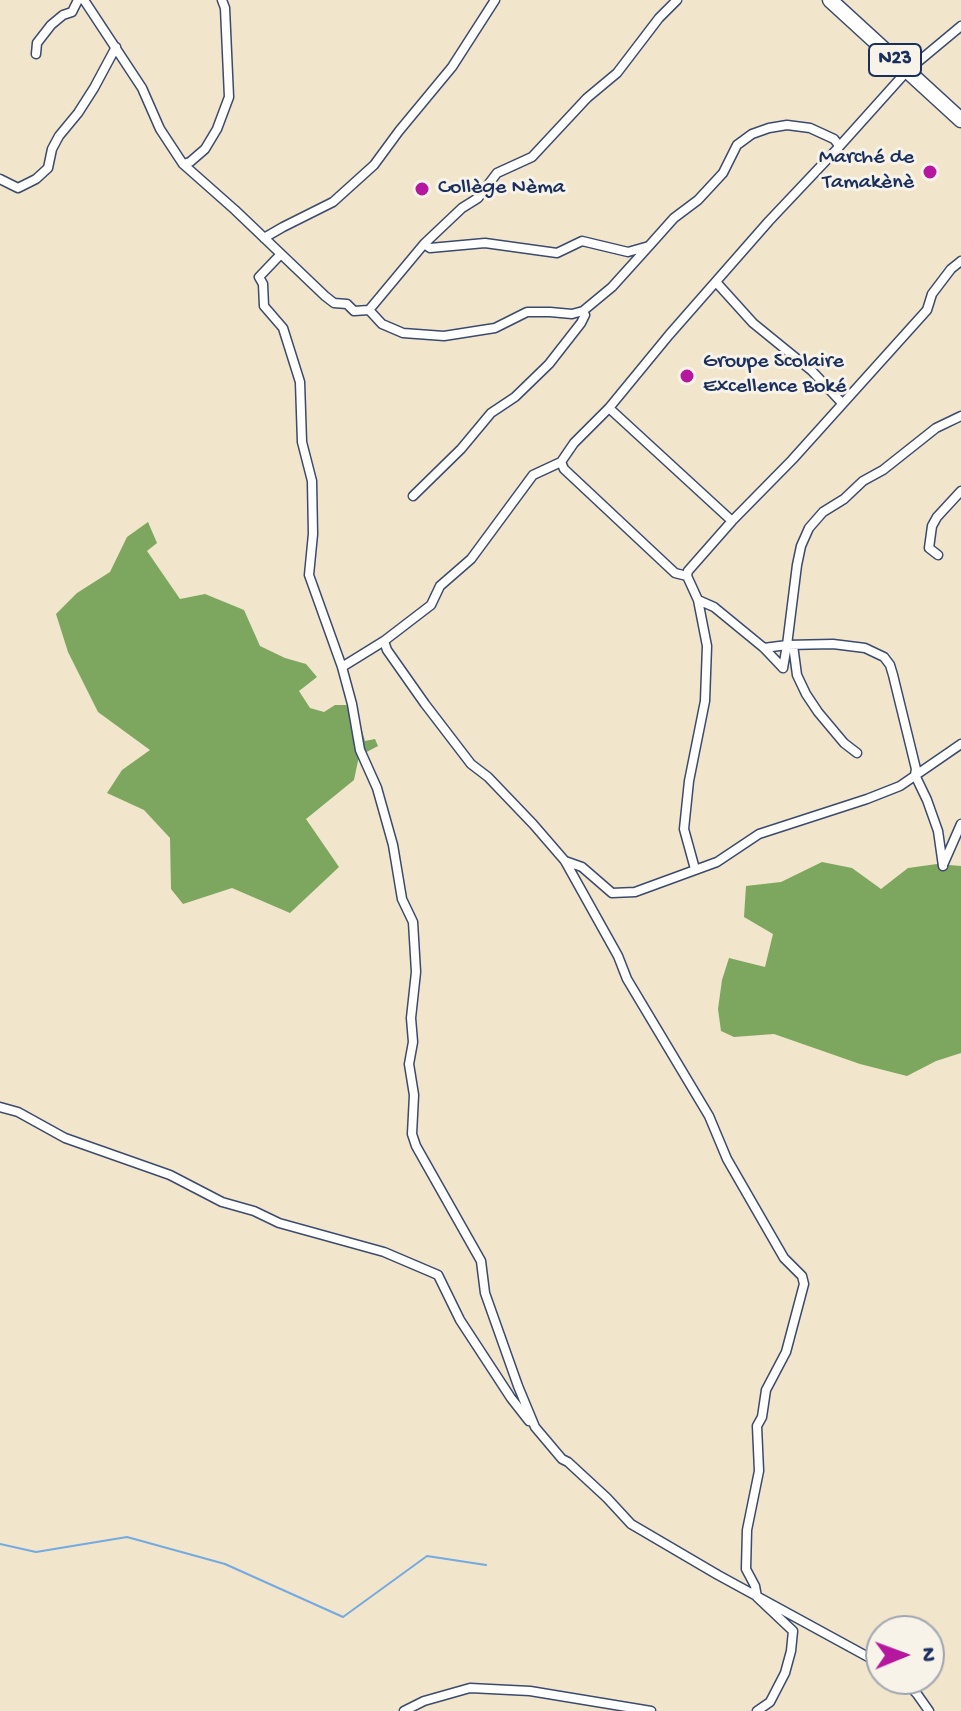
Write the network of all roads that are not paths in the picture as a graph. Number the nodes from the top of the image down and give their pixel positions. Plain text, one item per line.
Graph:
1 (78, 0) edge
2 (84, 0) edge
3 (222, 0) edge
4 (495, 0) edge
5 (677, 0) edge
6 (833, 1) edge
7 (961, 26) edge
8 (116, 47) junction
9 (36, 54) dead end
10 (907, 71) junction
11 (961, 120) edge
12 (837, 149) junction
13 (183, 164) junction
14 (0, 179) edge
15 (264, 238) junction
16 (424, 244) junction
17 (649, 246) junction
18 (281, 254) junction
19 (961, 261) edge
20 (716, 282) junction
21 (369, 310) junction
22 (583, 311) junction
23 (842, 403) junction
24 (609, 408) junction
25 (961, 416) edge
26 (561, 462) junction
27 (961, 491) edge
28 (413, 496) dead end
29 (732, 521) junction
30 (938, 555) dead end
31 (687, 576) junction
32 (698, 600) junction
33 (384, 641) junction
34 (790, 645) junction
35 (764, 648) junction
36 (342, 667) junction
37 (961, 744) edge
38 (857, 753) dead end
39 (915, 775) junction
40 (961, 824) edge
41 (565, 861) junction
42 (695, 869) junction
43 (0, 1107) edge
44 (535, 1427) junction
45 (757, 1597) junction
46 (865, 1655) edge
47 (404, 1711) edge
48 (651, 1711) edge
49 (757, 1711) edge

1 - 9 street
2 - 8 street
3 - 13 street
4 - 15 street
5 - 16 street
6 - 10 highway, N23
7 - 10 street
8 - 13 street
8 - 14 street
10 - 11 highway, N23
10 - 12 street
12 - 17 street
12 - 20 street
13 - 15 street
15 - 18 street
16 - 17 street
16 - 21 street
17 - 22 street
18 - 21 street
18 - 36 street
19 - 23 street
20 - 23 street
20 - 24 street
21 - 22 street
22 - 28 street
23 - 29 street
24 - 26 street
24 - 29 street
25 - 34 street
26 - 31 street
26 - 33 street
27 - 30 street
29 - 31 street
31 - 32 street
32 - 35 street
32 - 42 street
33 - 36 street
33 - 41 street
34 - 35 street
34 - 35 street
34 - 38 street
34 - 39 street
36 - 44 street
37 - 39 street
39 - 40 street
39 - 42 street
41 - 42 street
41 - 45 street
43 - 44 street
44 - 45 street
45 - 46 street
45 - 49 street
47 - 48 street

